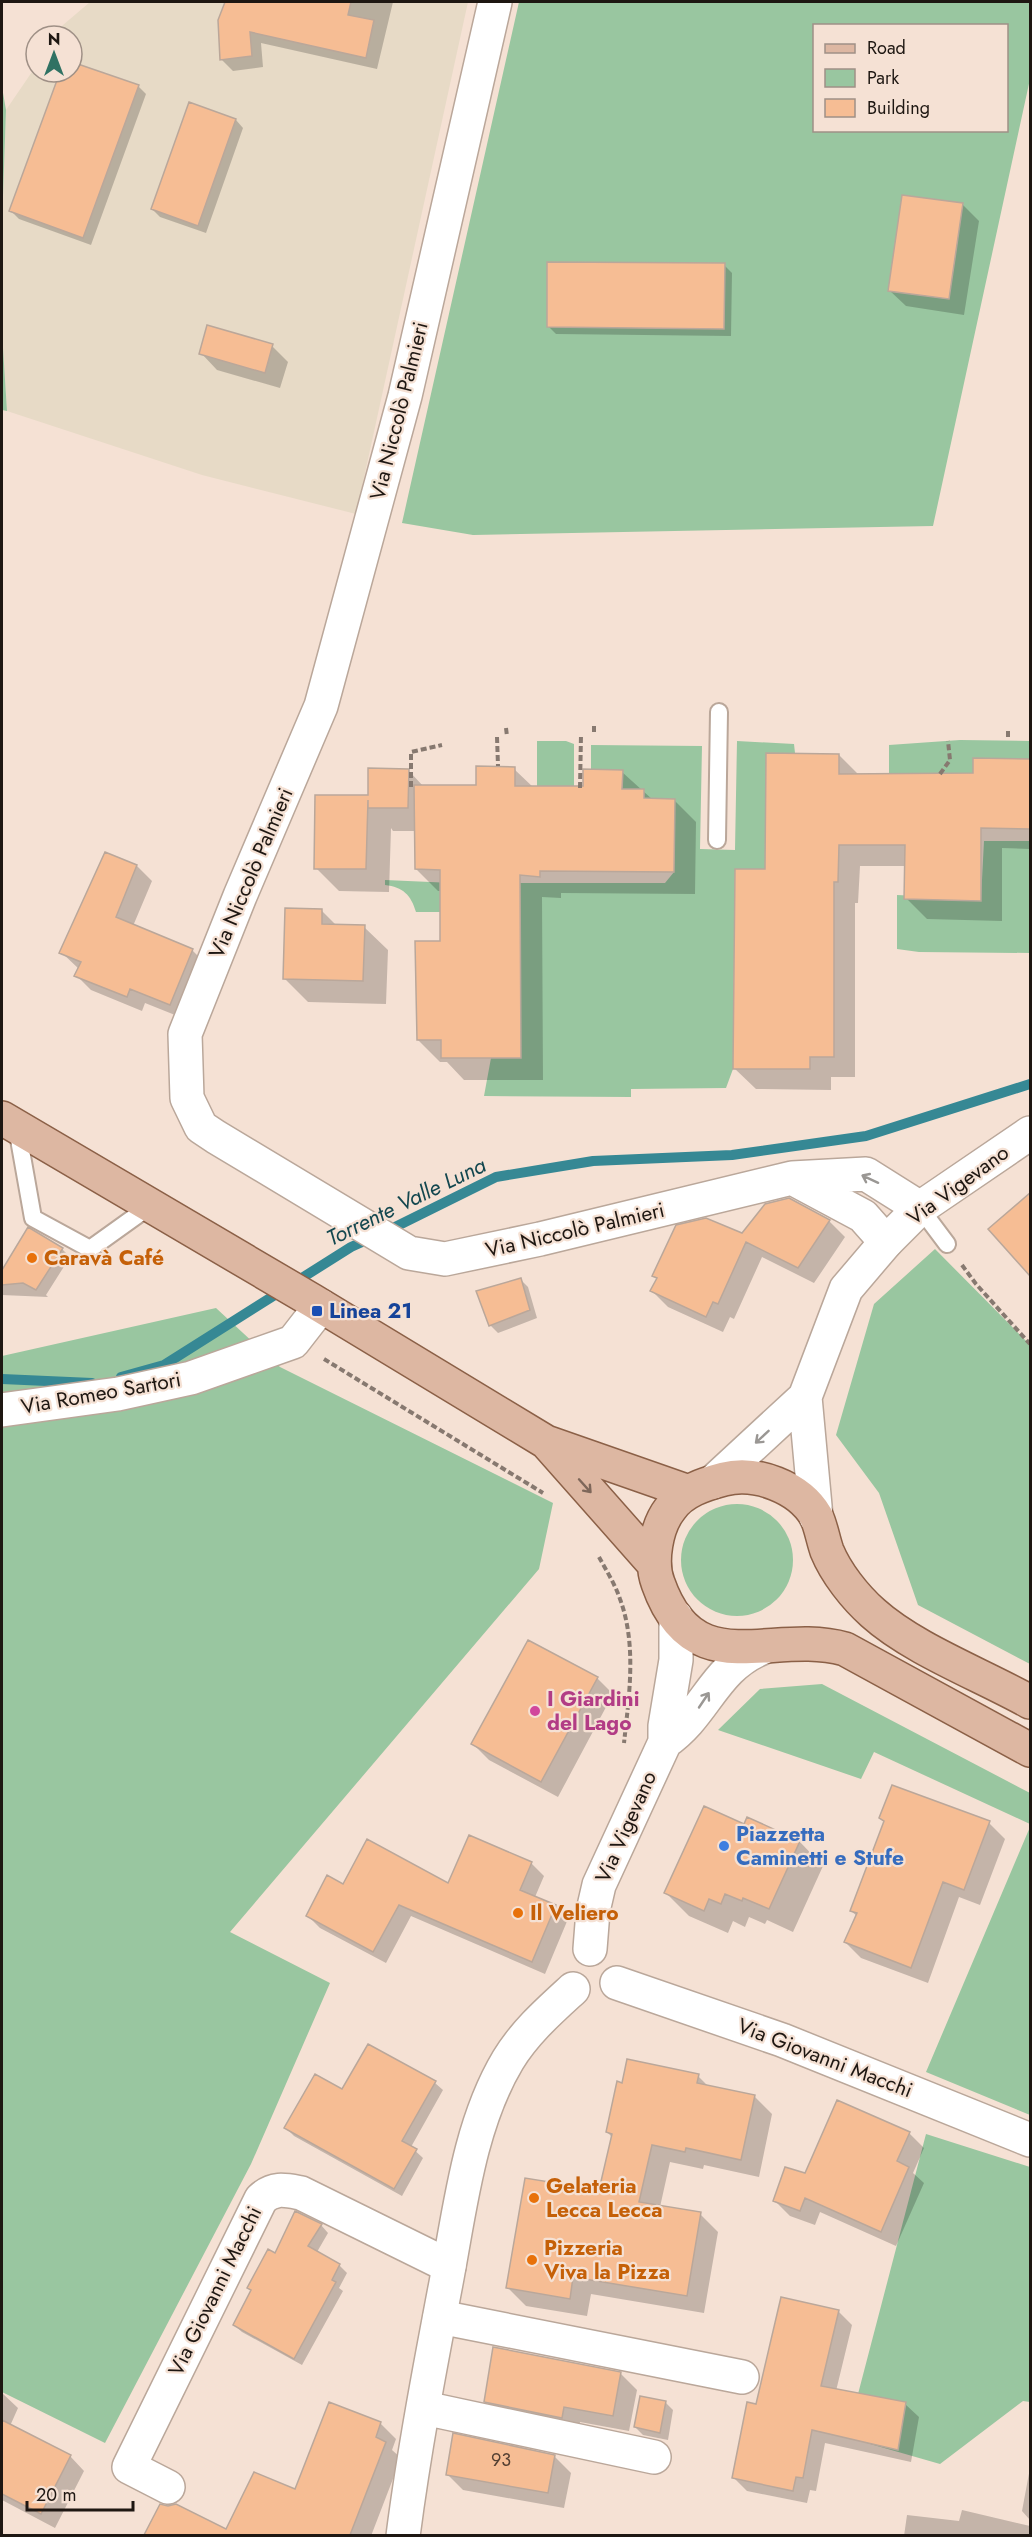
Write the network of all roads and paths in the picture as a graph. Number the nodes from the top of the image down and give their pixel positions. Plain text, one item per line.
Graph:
1 (495, 2) edge
2 (719, 712) dead end
3 (594, 726) dead end
4 (506, 728) dead end
5 (1008, 730) dead end
6 (581, 735) dead end
7 (594, 735) dead end
8 (507, 736) dead end
9 (497, 737) dead end
10 (1008, 738) dead end
11 (948, 741) dead end
12 (442, 745) dead end
13 (498, 766) dead end
14 (940, 774) dead end
15 (411, 787) dead end
16 (580, 788) dead end
17 (717, 840) dead end
18 (9, 1123) edge
19 (1030, 1133) edge
20 (792, 1178) junction
21 (150, 1206) junction
22 (920, 1209) junction
23 (886, 1242) junction
24 (947, 1244) joint
25 (317, 1303) junction
26 (293, 1342) junction
27 (1030, 1344) edge
28 (805, 1397) junction
29 (2, 1410) edge
30 (546, 1442) junction
31 (701, 1487) junction
32 (547, 1498) dead end
33 (816, 1517) junction
34 (594, 1547) dead end
35 (654, 1564) junction
36 (676, 1617) junction
37 (762, 1648) junction
38 (1030, 1702) edge
39 (665, 1742) junction
40 (1030, 1750) edge
41 (623, 1754) dead end
42 (590, 1949) junction
43 (616, 1983) junction
44 (573, 1989) junction
45 (1030, 2140) edge
46 (449, 2266) junction
47 (440, 2317) junction
48 (742, 2377) dead end
49 (424, 2408) junction
50 (654, 2457) dead end
51 (168, 2487) dead end
52 (403, 2535) edge

1 - 20 street, Via Niccolò Palmieri
2 - 17 lane
3 - 7 path
4 - 8 path
5 - 10 path
6 - 16 path
9 - 13 path
11 - 14 path
12 - 15 path
18 - 21 main road
18 - 21 lane
19 - 22 street, Via Vigevano
22 -> 20 street, Via Niccolò Palmieri
20 - 23 street
21 - 25 main road
22 - 23 street, Via Vigevano
22 - 24 lane
23 - 28 street, Via Vigevano
24 - 27 path
25 - 26 street
25 - 30 main road
26 - 29 street, Via Romeo Sartori
26 - 32 path
28 -> 31 street, Via Vigevano
28 - 33 street, Via Vigevano
30 - 31 main road
30 -> 35 main road
31 - 33 main road
31 - 35 main road
33 - 38 main road
34 - 41 path
35 - 36 main road
36 - 37 main road
36 - 39 street, Via Vigevano
39 -> 37 street, Via Vigevano
37 - 40 main road
39 - 42 street, Via Vigevano
42 - 43 street
42 - 44 street
43 - 44 street
43 - 45 street, Via Giovanni Macchi
44 - 46 street
46 - 47 street
46 - 51 street, Via Giovanni Macchi
47 - 48 street
47 - 49 street
49 - 50 street
49 - 52 street

